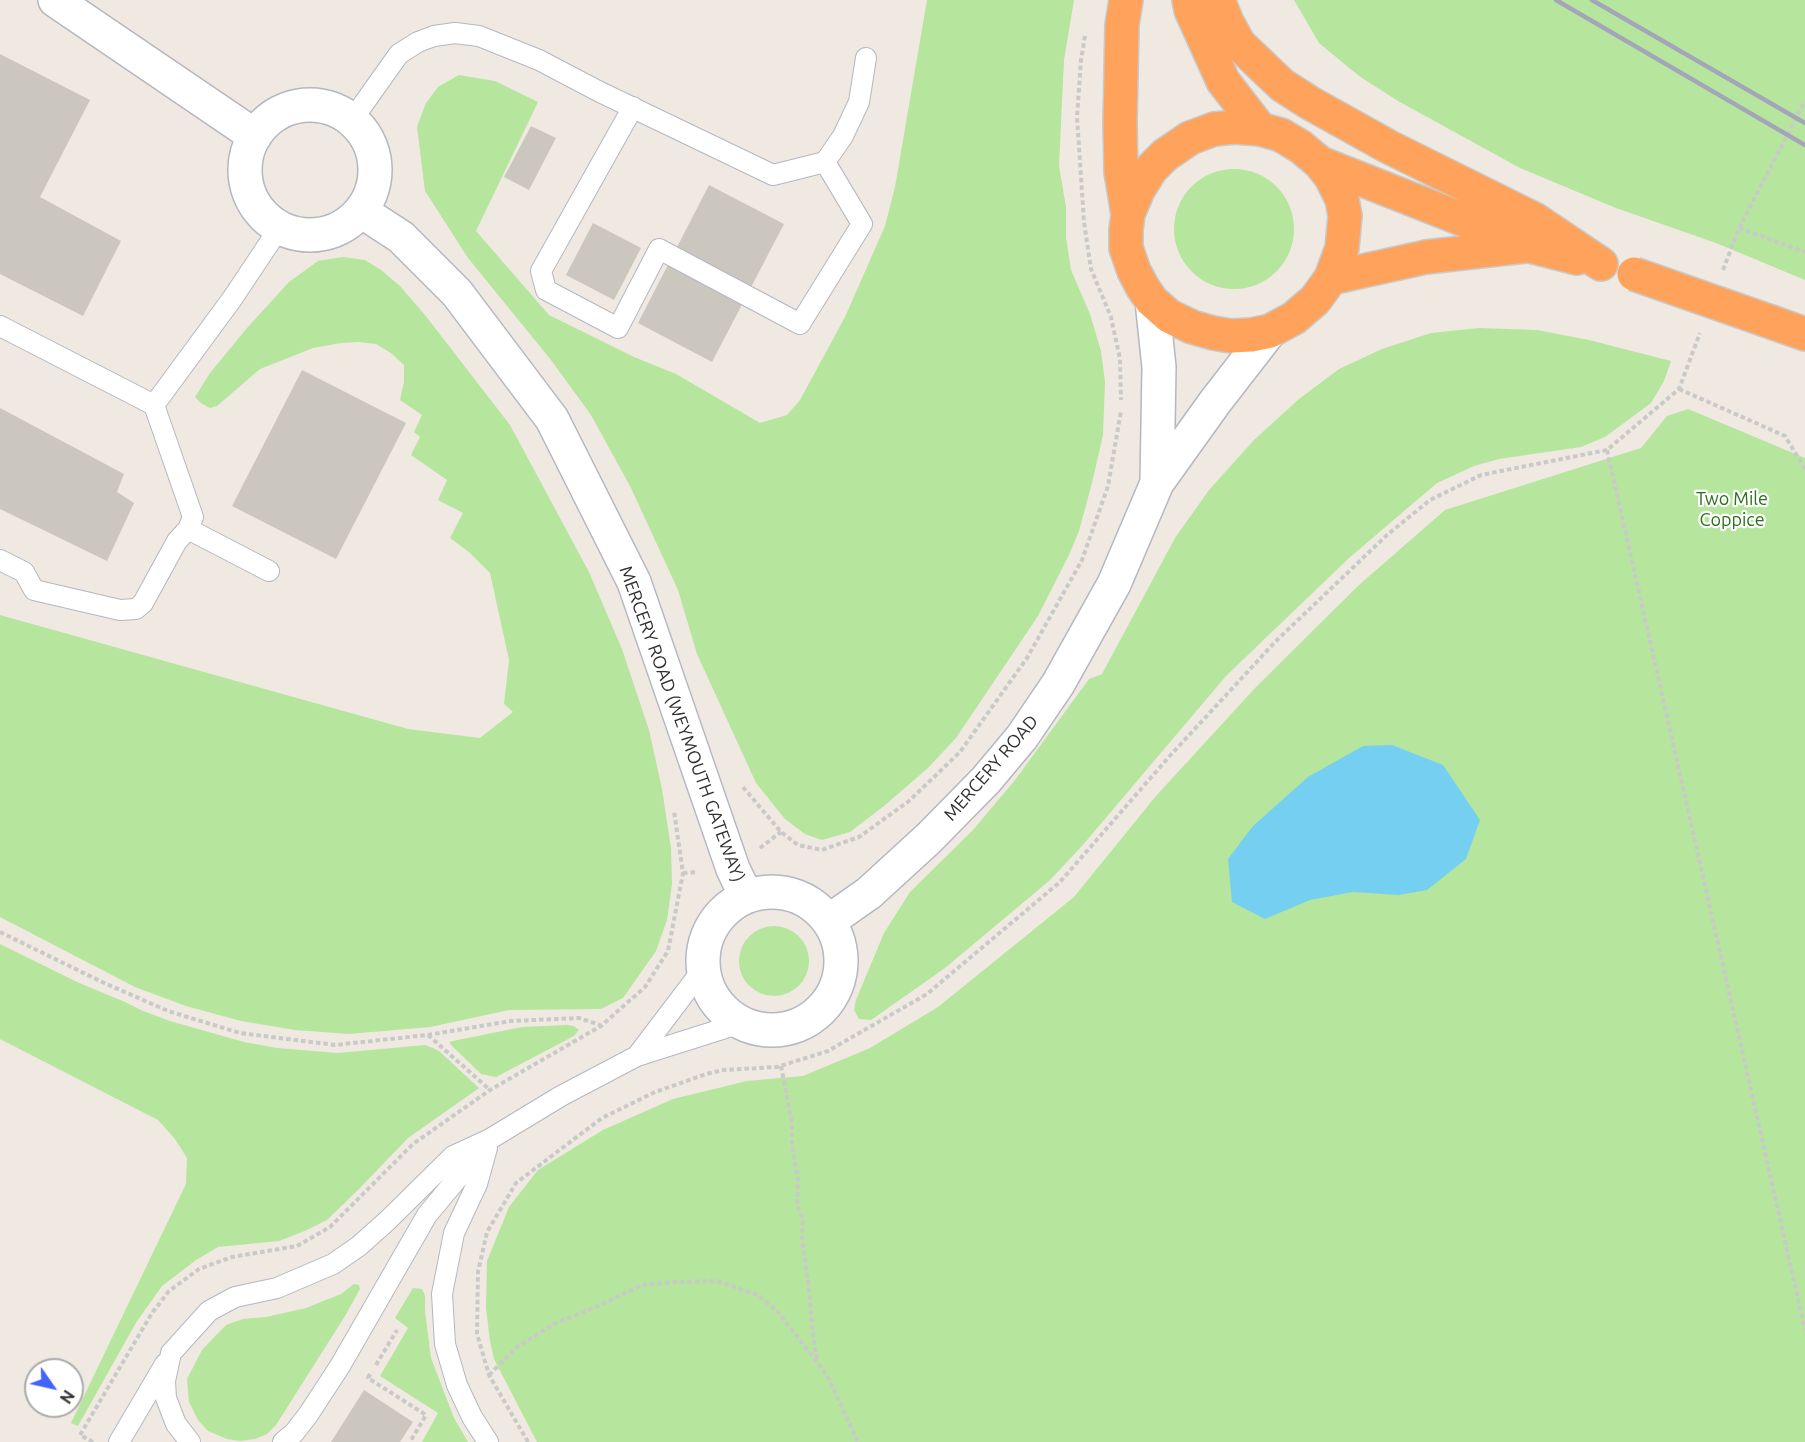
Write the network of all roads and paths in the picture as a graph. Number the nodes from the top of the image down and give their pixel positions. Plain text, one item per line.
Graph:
1 (55, 0) edge
2 (1126, 0) edge
3 (1189, 0) edge
4 (1218, 0) edge
5 (1086, 30) dead end
6 (866, 58) dead end
7 (1805, 101) edge
8 (633, 107) junction
9 (352, 120) junction
10 (1260, 129) junction
11 (255, 136) junction
12 (825, 162) junction
13 (1320, 163) junction
14 (361, 212) junction
15 (1128, 214) junction
16 (280, 227) junction
17 (1739, 228) junction
18 (1530, 246) junction
19 (1805, 252) edge
20 (1601, 264) junction
21 (1723, 271) dead end
22 (1331, 278) junction
23 (1152, 301) junction
24 (1703, 325) dead end
25 (0, 326) edge
26 (1270, 331) junction
27 (1805, 334) edge
28 (1679, 389) junction
29 (154, 405) junction
30 (1607, 450) junction
31 (1805, 469) edge
32 (1157, 483) junction
33 (188, 529) junction
34 (0, 560) edge
35 (269, 571) dead end
36 (741, 785) dead end
37 (673, 802) dead end
38 (746, 896) junction
39 (829, 921) junction
40 (0, 932) edge
41 (703, 969) junction
42 (741, 1023) junction
43 (601, 1026) junction
44 (427, 1035) junction
45 (637, 1056) junction
46 (781, 1066) junction
47 (490, 1090) junction
48 (490, 1139) junction
49 (397, 1330) dead end
50 (1805, 1330) edge
51 (171, 1353) junction
52 (817, 1362) junction
53 (489, 1375) junction
54 (93, 1442) edge
55 (119, 1442) edge
56 (190, 1442) edge
57 (283, 1442) edge
58 (410, 1442) edge
59 (488, 1442) edge
60 (528, 1442) edge
61 (858, 1442) edge

1 - 11 street
2 - 15 highway
3 - 10 highway
4 - 20 highway
5 - 36 path
6 - 12 lane
7 - 17 path
8 - 9 lane
8 - 12 lane
8 - 12 lane
9 - 11 street
9 - 14 street
10 - 13 highway
10 - 15 highway
11 - 16 street
13 - 18 highway
13 - 22 highway
14 - 16 street
14 - 38 street, MERCERY ROAD (WEYMOUTH GATEWAY)
15 - 23 highway
16 - 29 lane
17 - 19 path
17 - 21 path
18 - 20 highway
18 - 22 highway
20 - 27 highway, bridge
22 - 26 highway
23 - 26 highway
23 - 32 street
24 - 28 path
25 - 29 lane
26 - 32 street
28 - 30 path
28 - 31 path
29 - 33 lane
30 - 46 path
30 - 50 path
32 - 39 street, MERCERY ROAD
33 - 34 lane
33 - 35 lane
37 - 43 path
38 - 39 street
38 - 41 street
39 - 42 street
40 - 44 path
41 - 42 street
41 - 45 lane
42 - 45 lane
43 - 44 path
43 - 47 path
44 - 47 path
45 - 48 lane
46 - 52 path
46 - 53 path
47 - 54 path
48 - 51 lane
48 - 57 lane
48 - 59 lane
49 - 58 path
51 - 55 lane
51 - 56 lane
52 - 53 path
52 - 61 path
53 - 60 path

